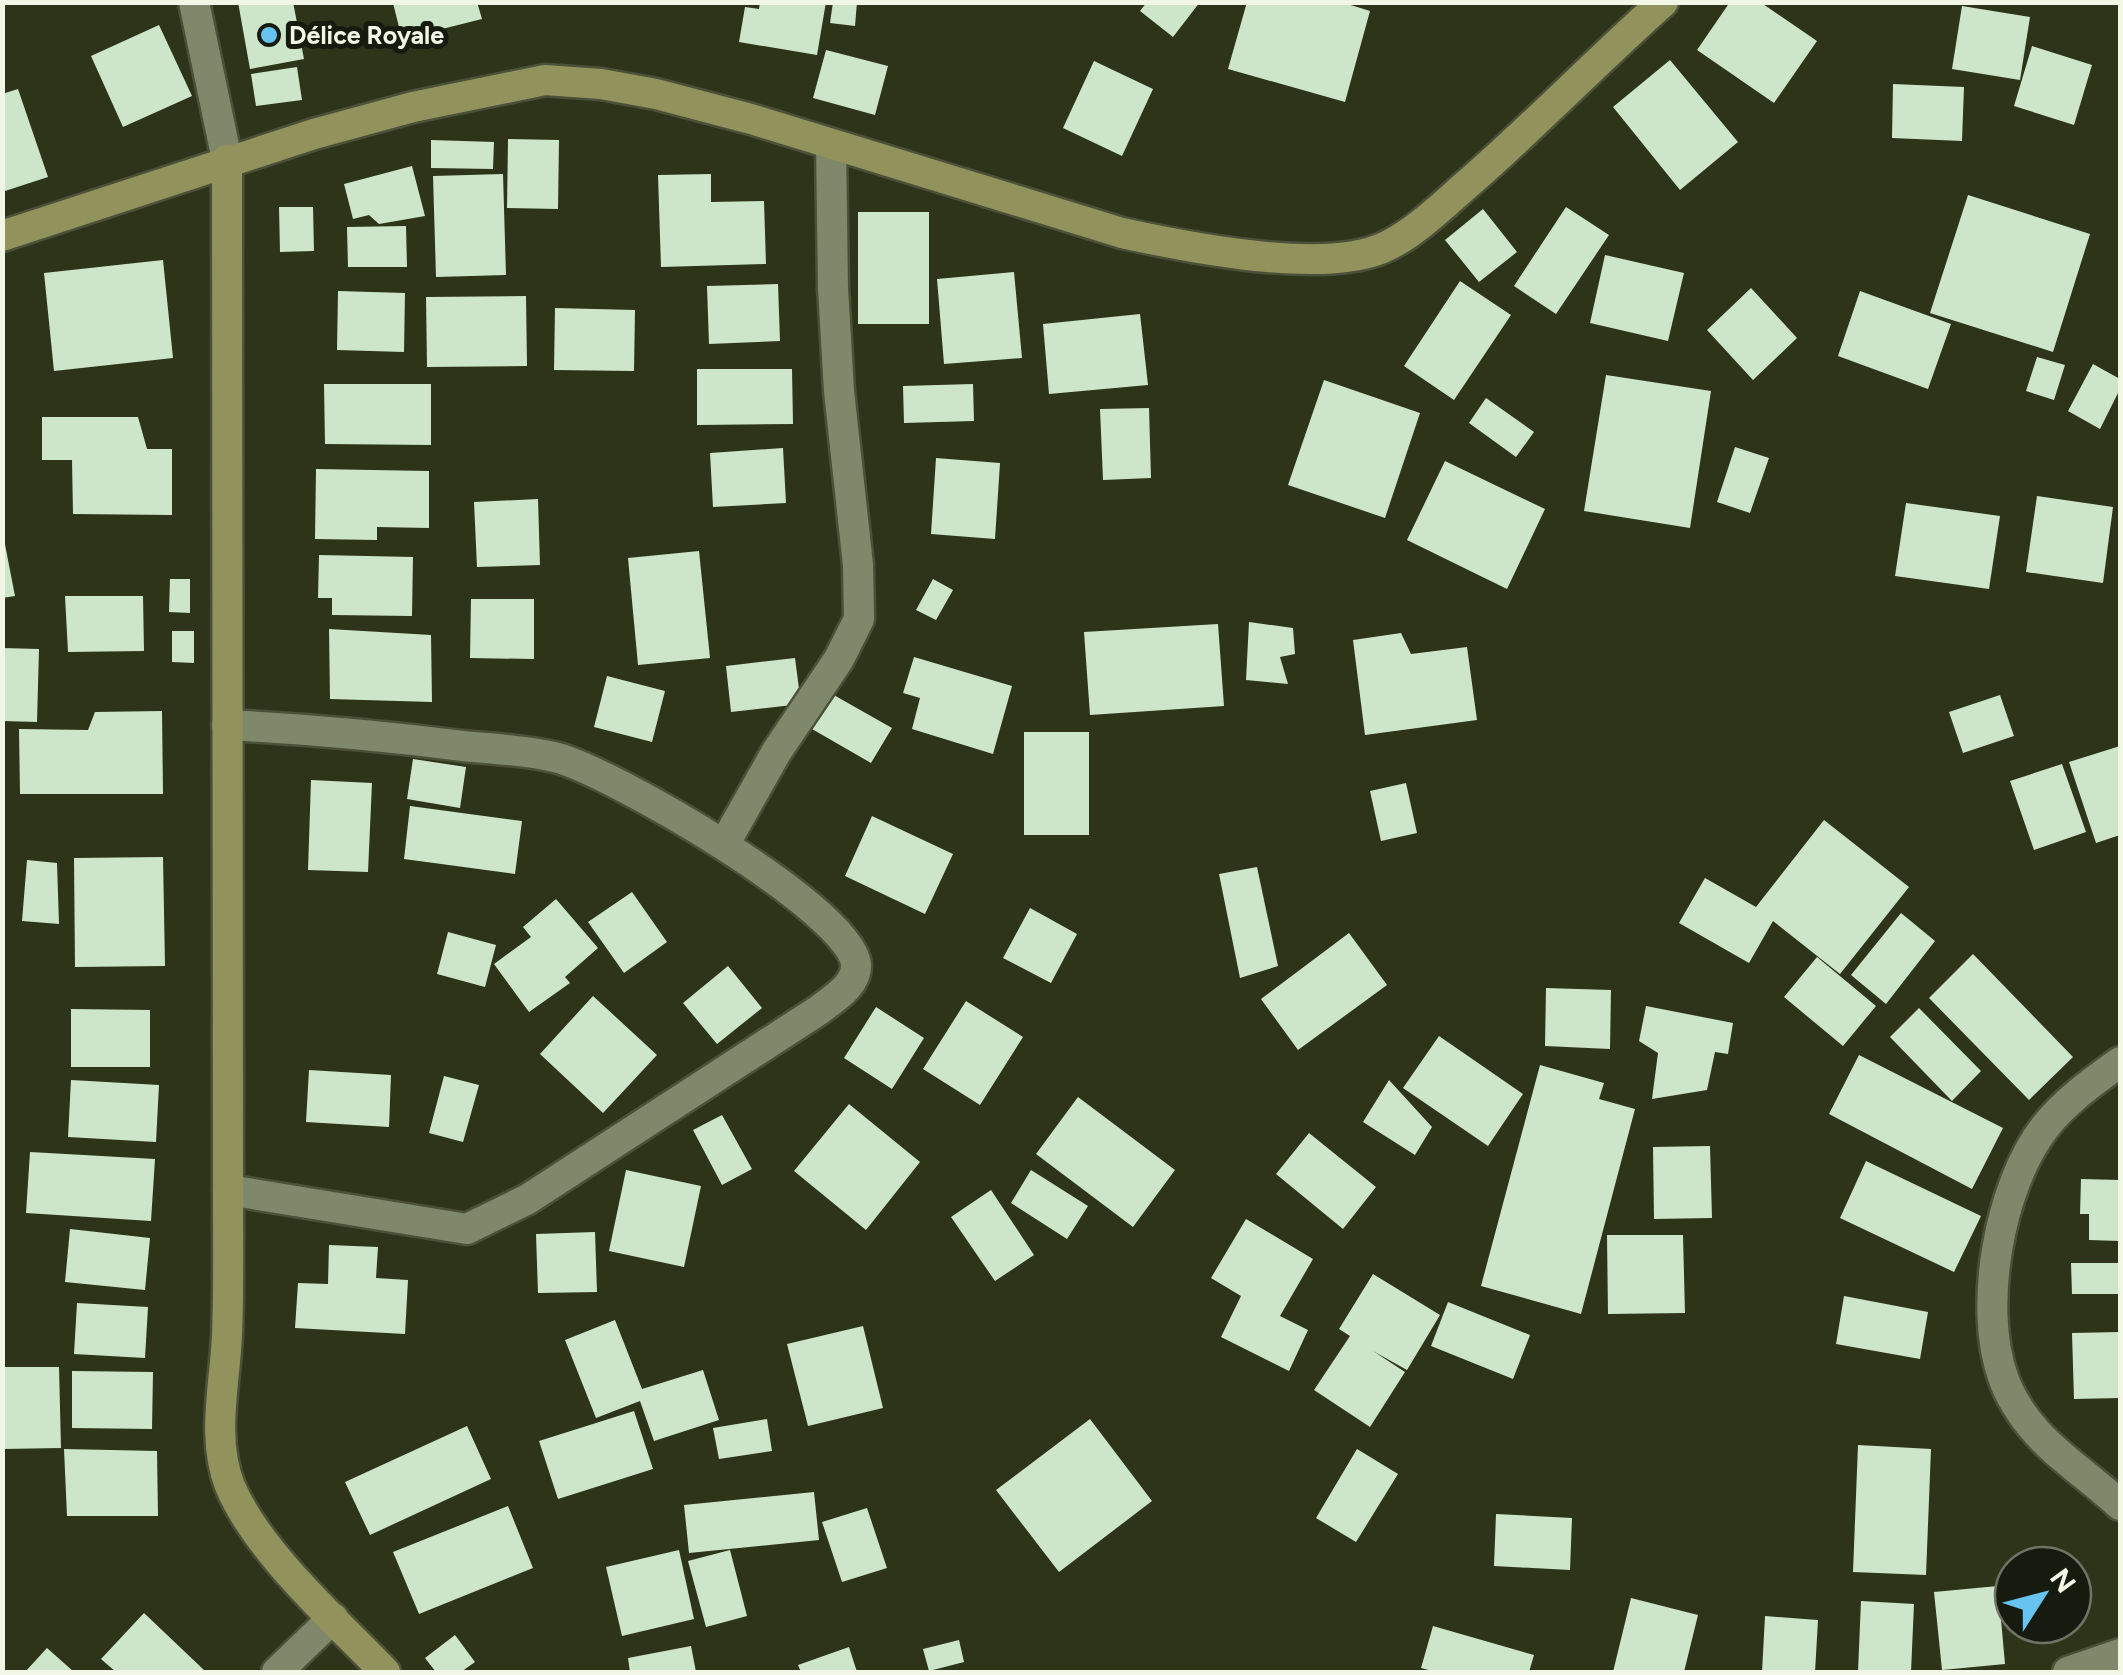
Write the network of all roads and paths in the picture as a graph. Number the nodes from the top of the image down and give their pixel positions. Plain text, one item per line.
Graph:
1 (194, 2) edge
2 (1663, 2) edge
3 (831, 146) junction
4 (226, 160) junction
5 (2, 236) edge
6 (227, 726) junction
7 (724, 842) junction
8 (2120, 1062) edge
9 (228, 1190) junction
10 (2120, 1505) edge
11 (333, 1618) junction
12 (2120, 1654) edge
13 (277, 1672) edge
14 (385, 1672) edge
15 (2068, 1672) edge

1 - 4 street
2 - 3 street
3 - 4 street
3 - 7 street
4 - 5 street
4 - 6 street
6 - 7 street
6 - 9 street
7 - 9 street
8 - 10 street
9 - 11 street
11 - 13 street
11 - 14 street
12 - 15 street

